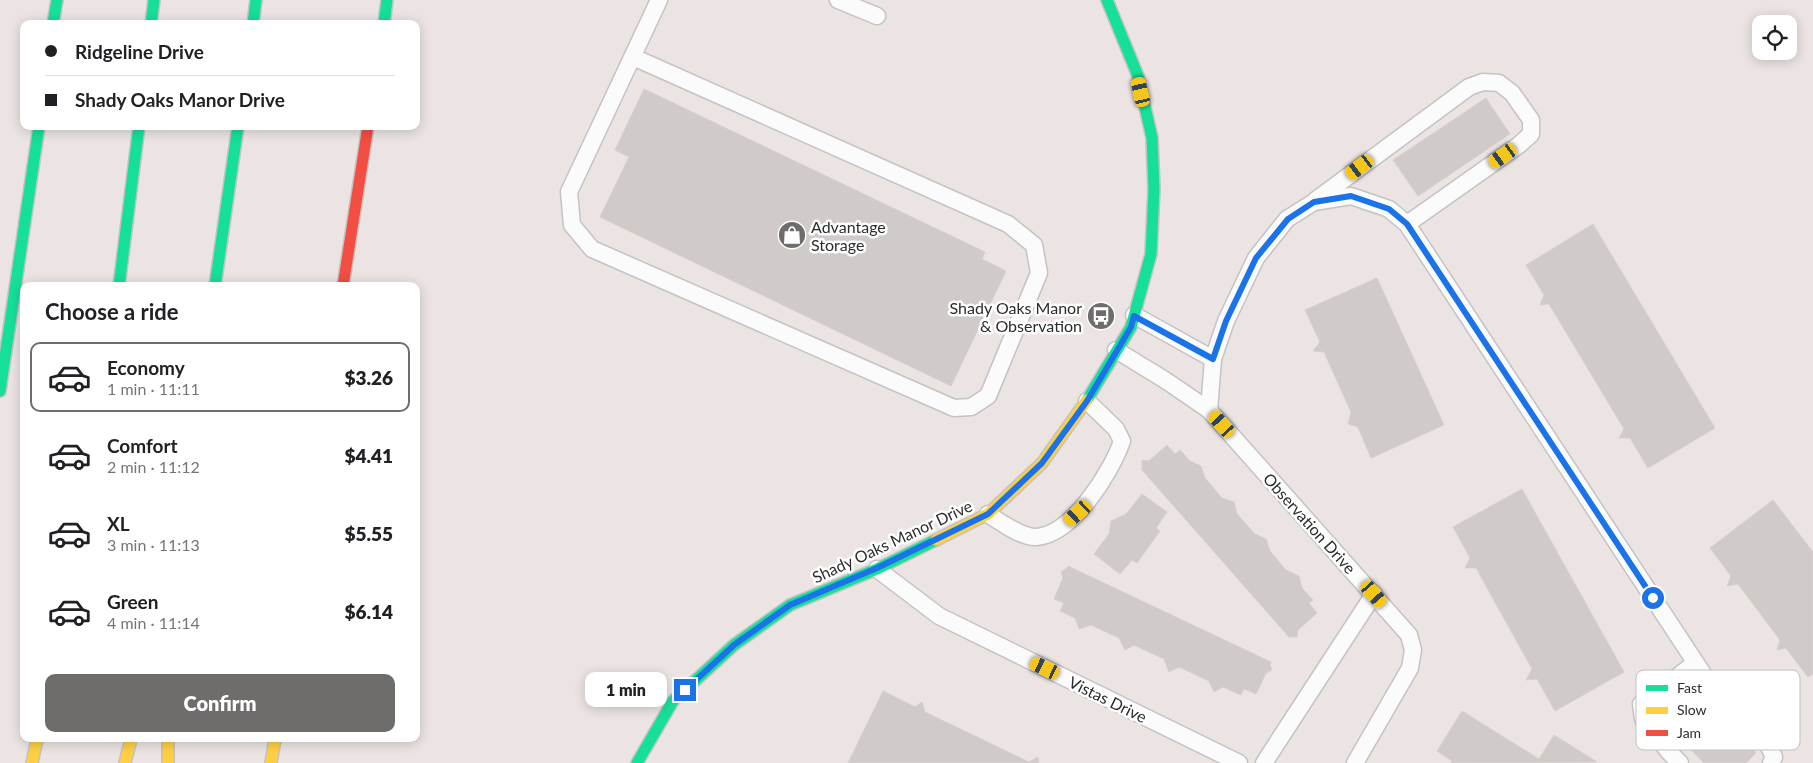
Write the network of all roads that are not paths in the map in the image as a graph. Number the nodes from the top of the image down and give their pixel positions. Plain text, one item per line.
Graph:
1 (57, 0) edge
2 (154, 0) edge
3 (256, 0) edge
4 (387, 0) edge
5 (659, 0) edge
6 (838, 0) edge
7 (1107, 0) edge
8 (876, 16) dead end
9 (54, 20) edge
10 (152, 20) edge
11 (254, 20) edge
12 (384, 20) edge
13 (632, 57) junction
14 (38, 130) edge
15 (138, 130) edge
16 (237, 130) edge
17 (367, 130) edge
18 (1314, 202) junction
19 (1407, 224) junction
20 (119, 282) edge
21 (216, 282) edge
22 (344, 282) edge
23 (1134, 316) junction
24 (1116, 350) junction
25 (1213, 359) junction
26 (0, 391) edge
27 (1087, 401) junction
28 (1209, 410) junction
29 (988, 514) junction
30 (877, 568) junction
31 (1374, 594) junction
32 (1695, 663) junction
33 (1686, 670) edge
34 (1700, 670) edge
35 (37, 742) edge
36 (130, 742) edge
37 (168, 742) edge
38 (274, 742) edge
39 (1667, 750) edge
40 (1770, 750) edge
41 (32, 763) edge
42 (126, 763) edge
43 (168, 763) edge
44 (271, 763) edge
45 (637, 763) edge
46 (1239, 763) edge
47 (1264, 763) edge
48 (1355, 763) edge
49 (1680, 763) edge
50 (1771, 763) edge

1 - 9 main road
2 - 10 main road
3 - 11 main road
4 - 12 main road
5 - 13 lane
6 - 8 lane
7 - 23 main road, Shady Oaks Manor Drive
13 - 13 lane
14 - 26 main road
15 - 20 main road
16 - 21 main road
17 - 22 main road
18 - 19 lane
18 - 19 lane
18 - 25 lane
19 - 32 lane
23 - 24 main road, Shady Oaks Manor Drive
23 - 25 lane
24 - 27 main road, Shady Oaks Manor Drive
24 - 28 lane, Observation Drive
25 - 28 lane
27 - 29 main road, Shady Oaks Manor Drive
27 - 29 lane
28 - 31 lane, Observation Drive
29 - 30 main road, Shady Oaks Manor Drive
30 - 45 main road, Shady Oaks Manor Drive
30 - 46 lane, Vistas Drive
31 - 47 lane
31 - 48 lane, Observation Drive
32 - 33 lane
32 - 34 lane
35 - 41 main road
36 - 42 main road
37 - 43 main road
38 - 44 main road
39 - 49 lane
40 - 50 lane

